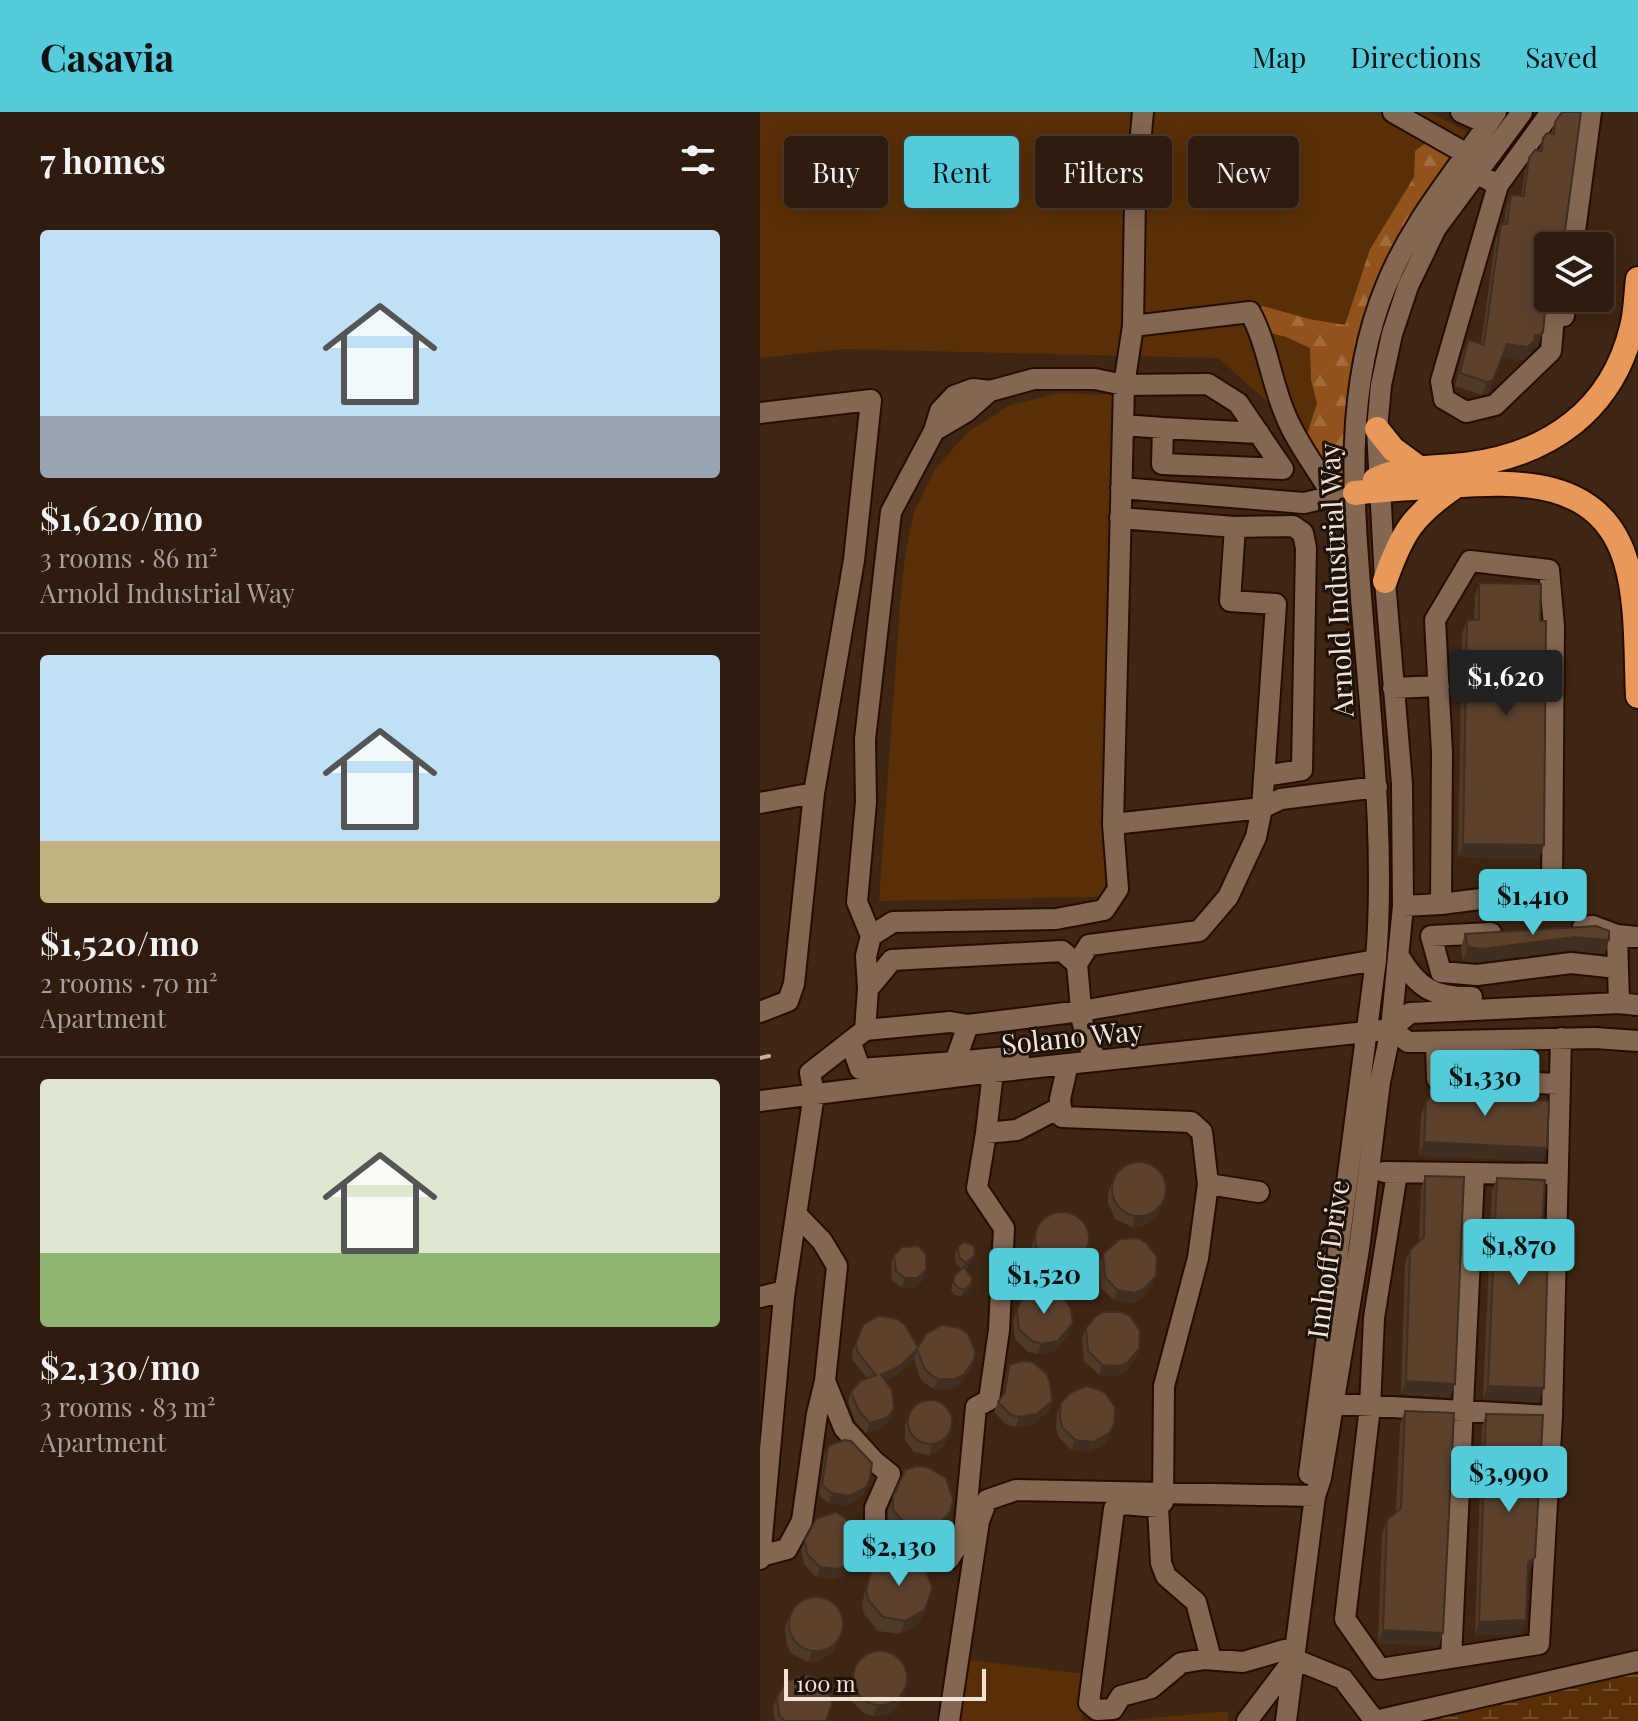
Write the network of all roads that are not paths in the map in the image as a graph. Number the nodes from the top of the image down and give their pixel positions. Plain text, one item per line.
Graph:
1 (1143, 112) edge
2 (1393, 112) edge
3 (1461, 112) edge
4 (1522, 112) edge
5 (1551, 112) edge
6 (1591, 112) edge
7 (1492, 118) edge
8 (1465, 153) junction
9 (1476, 173) junction
10 (1498, 185) junction
11 (1575, 232) edge
12 (1638, 279) edge
13 (1564, 312) edge
14 (1133, 326) junction
15 (1124, 385) junction
16 (760, 413) edge
17 (1123, 425) junction
18 (1163, 428) junction
19 (1377, 429) junction
20 (1259, 433) junction
21 (1420, 469) junction
22 (1380, 484) junction
23 (1457, 485) junction
24 (1121, 488) junction
25 (1344, 494) junction
26 (1120, 518) junction
27 (1235, 527) junction
28 (1385, 581) junction
29 (1439, 686) junction
30 (1393, 688) junction
31 (1638, 696) edge
32 (1264, 776) junction
33 (1377, 787) junction
34 (814, 793) junction
35 (760, 803) edge
36 (1262, 808) junction
37 (1113, 824) junction
38 (1441, 904) junction
39 (1403, 906) junction
40 (999, 920) junction
41 (1564, 928) edge
42 (1505, 932) edge
43 (871, 936) junction
44 (1628, 936) edge
45 (994, 954) junction
46 (1399, 956) junction
47 (1376, 960) junction
48 (1077, 964) junction
49 (1617, 968) junction
50 (868, 989) junction
51 (1628, 1004) edge
52 (1570, 1005) junction
53 (1081, 1011) junction
54 (760, 1012) edge
55 (968, 1025) junction
56 (1391, 1029) junction
57 (1366, 1032) junction
58 (858, 1037) junction
59 (1561, 1038) junction
60 (1638, 1041) edge
61 (1436, 1043) junction
62 (1094, 1055) junction
63 (1068, 1064) junction
64 (954, 1069) junction
65 (993, 1072) junction
66 (861, 1078) junction
67 (1559, 1084) junction
68 (814, 1094) junction
69 (760, 1101) edge
70 (1061, 1107) junction
71 (986, 1133) junction
72 (1368, 1170) junction
73 (1397, 1173) junction
74 (1474, 1174) junction
75 (1557, 1174) junction
76 (1208, 1184) junction
77 (1259, 1192) dead end
78 (796, 1214) junction
79 (785, 1291) junction
80 (760, 1297) edge
81 (825, 1381) junction
82 (1324, 1403) junction
83 (1370, 1407) junction
84 (1461, 1411) junction
85 (1552, 1416) junction
86 (1315, 1496) junction
87 (1161, 1500) junction
88 (760, 1557) edge
89 (1294, 1653) junction
90 (1451, 1658) junction
91 (1211, 1659) junction
92 (1638, 1661) edge
93 (949, 1721) edge
94 (1247, 1721) edge
95 (1286, 1721) edge
96 (1375, 1721) edge

1 - 14 street
2 - 8 street
3 - 7 street
4 - 9 street, Arnold Industrial Way
5 - 10 street
6 - 11 street
7 - 8 street, Arnold Industrial Way
8 - 25 street, Arnold Industrial Way
9 - 10 street
9 - 19 street, Arnold Industrial Way
10 - 13 street
12 - 21 highway
14 - 15 street
14 - 25 street
15 - 17 street
15 - 20 street
15 - 43 street
16 - 34 street
17 - 18 street
17 - 24 street
18 - 20 street
18 - 20 street
19 - 21 highway
19 - 22 street, Arnold Industrial Way
21 - 22 highway
22 - 23 highway
22 - 25 highway
22 - 28 street, Arnold Industrial Way
23 - 28 highway
23 - 31 highway
24 - 25 street
24 - 26 street
25 - 33 street, Arnold Industrial Way
26 - 27 street
26 - 37 street
27 - 32 street
27 - 32 street
28 - 30 street, Arnold Industrial Way
29 - 30 street
29 - 38 street
29 - 38 street
30 - 39 street, Arnold Industrial Way
32 - 36 street
33 - 36 street
33 - 47 street, Arnold Industrial Way
34 - 35 street
34 - 54 street
36 - 37 street
36 - 48 street
37 - 40 street
38 - 39 street
39 - 46 street, Arnold Industrial Way
40 - 43 street
40 - 45 street
41 - 44 street
42 - 49 street
43 - 50 street
44 - 49 street
45 - 48 street
45 - 50 street
46 - 52 street
46 - 56 street, Arnold Industrial Way
47 - 53 street
47 - 57 street, Arnold Industrial Way
48 - 53 street
49 - 51 street
50 - 58 street
51 - 52 street, Solano Way
52 - 56 street, Solano Way
53 - 55 street
53 - 62 street
55 - 58 street
55 - 64 street
56 - 57 street, Solano Way
56 - 61 street, Solano Way
56 - 72 street, Imhoff Drive
57 - 62 street, Solano Way
57 - 82 street, Imhoff Drive
58 - 66 street
58 - 68 street
59 - 60 street, Solano Way
59 - 61 street, Solano Way
59 - 67 street
61 - 67 street
62 - 63 street, Solano Way
62 - 64 street
63 - 65 street, Solano Way
63 - 70 street
64 - 65 street, Solano Way
64 - 66 street, Solano Way
65 - 71 street
66 - 68 street, Solano Way
67 - 75 street
68 - 69 street, Solano Way
68 - 78 street
70 - 71 street
70 - 76 street
71 - 81 street
72 - 73 street
72 - 82 street, Imhoff Drive
73 - 74 street
73 - 83 street
74 - 75 street
74 - 84 street
75 - 85 street
76 - 77 street
76 - 87 street
78 - 79 street
78 - 81 street
79 - 80 street
79 - 88 street
81 - 88 street
82 - 83 street
82 - 86 street, Imhoff Drive
83 - 84 street
83 - 90 street
84 - 85 street
84 - 90 street
85 - 90 street
86 - 87 street
86 - 89 street, Imhoff Drive
87 - 91 street
87 - 91 street
87 - 93 street
89 - 91 street
89 - 94 street
89 - 95 street, Imhoff Drive
89 - 96 street
92 - 96 street

